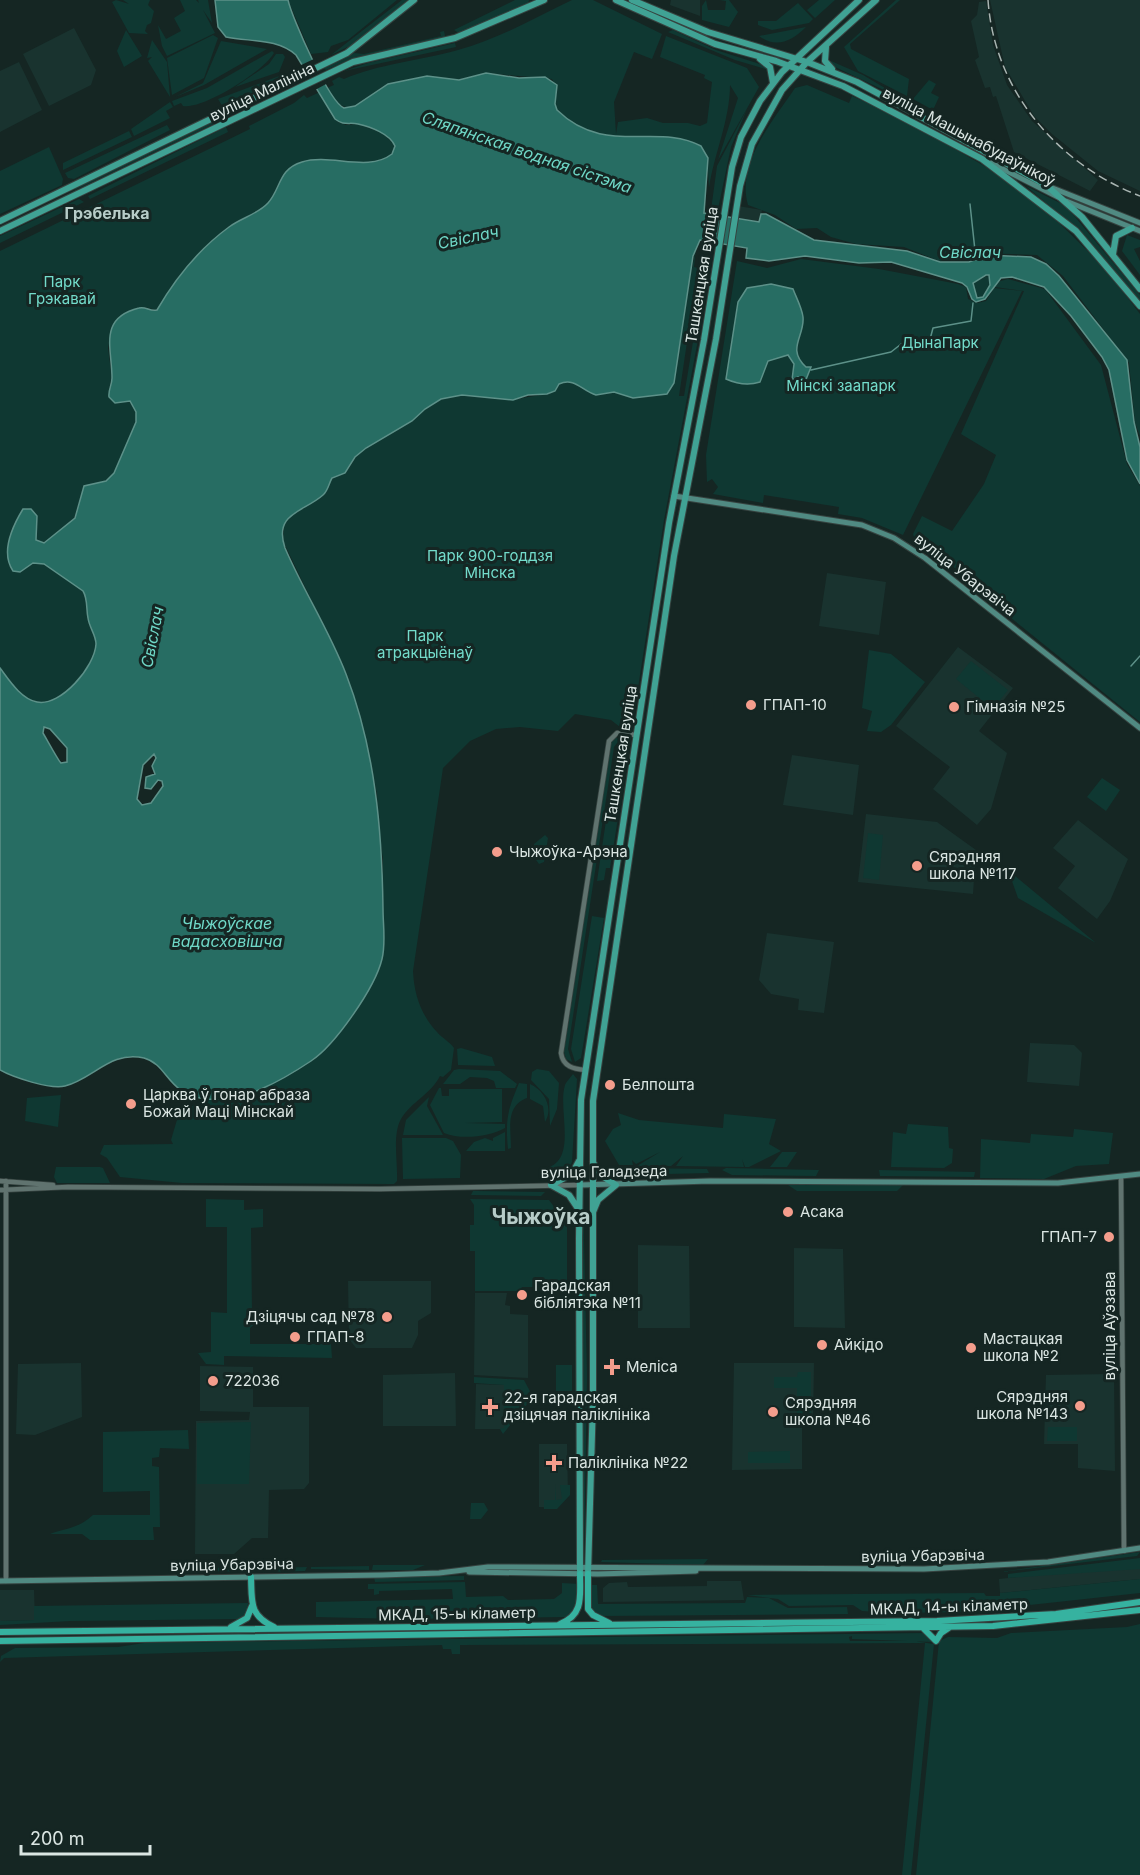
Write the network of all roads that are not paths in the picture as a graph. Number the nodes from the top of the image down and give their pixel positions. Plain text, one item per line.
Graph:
1 (414, 0) edge
2 (544, 0) edge
3 (616, 0) edge
4 (632, 0) edge
5 (859, 0) edge
6 (876, 0) edge
7 (827, 44) junction
8 (752, 55) junction
9 (794, 58) junction
10 (807, 62) junction
11 (787, 65) junction
12 (800, 70) junction
13 (837, 73) junction
14 (773, 83) junction
15 (867, 97) junction
16 (896, 103) junction
17 (982, 159) junction
18 (1046, 185) junction
19 (70, 188) junction
20 (75, 196) junction
21 (1070, 203) junction
22 (0, 221) edge
23 (1140, 223) edge
24 (1132, 228) junction
25 (0, 231) edge
26 (1140, 231) edge
27 (1113, 255) junction
28 (1140, 289) edge
29 (1140, 306) edge
30 (674, 496) junction
31 (686, 498) junction
32 (1140, 728) edge
33 (636, 735) junction
34 (647, 737) junction
35 (585, 1070) junction
36 (597, 1071) junction
37 (580, 1158) junction
38 (592, 1159) junction
39 (1140, 1174) edge
40 (1121, 1177) junction
41 (0, 1181) edge
42 (6, 1181) junction
43 (551, 1185) junction
44 (580, 1185) junction
45 (592, 1185) junction
46 (616, 1185) junction
47 (68, 1187) junction
48 (7, 1189) junction
49 (0, 1190) edge
50 (579, 1210) junction
51 (591, 1216) junction
52 (1140, 1548) edge
53 (1125, 1551) junction
54 (580, 1571) junction
55 (588, 1571) junction
56 (251, 1577) junction
57 (3, 1581) edge
58 (1140, 1602) edge
59 (252, 1605) junction
60 (1140, 1610) edge
61 (758, 1622) joint
62 (613, 1624) junction
63 (556, 1625) junction
64 (950, 1627) junction
65 (922, 1628) junction
66 (226, 1629) junction
67 (278, 1629) junction
68 (758, 1630) joint
69 (0, 1632) edge
70 (0, 1641) edge

1 - 19 main road, вуліца Малініна
2 - 20 main road, вуліца Малініна
3 - 8 main road, вуліца Машынабудаўнікоў
4 - 9 main road, вуліца Машынабудаўнікоў
5 - 9 main road, Ташкенцкая вуліца
6 - 7 main road, Ташкенцкая вуліца
7 - 10 main road, Ташкенцкая вуліца
7 - 13 main road
8 - 11 main road, вуліца Машынабудаўнікоў
8 - 14 main road
9 - 10 main road, вуліца Машынабудаўнікоў
9 - 11 main road, Ташкенцкая вуліца
10 - 12 main road, Ташкенцкая вуліца
10 - 13 main road, вуліца Машынабудаўнікоў
11 - 12 main road, вуліца Машынабудаўнікоў
11 - 14 main road, Ташкенцкая вуліца
12 - 15 main road, вуліца Машынабудаўнікоў
12 - 31 main road, Ташкенцкая вуліца
13 - 16 main road, вуліца Машынабудаўнікоў
14 - 30 main road, Ташкенцкая вуліца
15 - 16 main road
15 - 17 main road, вуліца Машынабудаўнікоў
16 - 18 main road, вуліца Машынабудаўнікоў
17 - 21 main road, вуліца Машынабудаўнікоў
17 - 29 main road
18 - 21 main road
18 - 23 main road, вуліца Машынабудаўнікоў
19 - 20 main road
19 - 22 main road, вуліца Малініна
20 - 25 main road, вуліца Малініна
21 - 24 main road, вуліца Машынабудаўнікоў
21 - 27 main road
24 - 26 main road, вуліца Машынабудаўнікоў
24 - 27 main road
27 - 28 main road
30 - 31 main road, вуліца Убарэвіча
30 - 33 main road, Ташкенцкая вуліца
31 - 32 main road, вуліца Убарэвіча
31 - 34 main road, Ташкенцкая вуліца
33 - 34 main road
33 - 35 main road, Ташкенцкая вуліца
33 - 35 street
34 - 36 main road, Ташкенцкая вуліца
35 - 36 main road
35 - 37 main road, Ташкенцкая вуліца
36 - 38 main road, Ташкенцкая вуліца
37 - 43 main road
37 - 44 main road, Ташкенцкая вуліца
38 - 45 main road, Ташкенцкая вуліца
38 - 46 main road
39 - 40 main road, вуліца Галадзеда
40 - 46 main road, вуліца Галадзеда
40 - 53 street, вуліца Аўэзава
41 - 42 street, вуліца Галадзеда
42 - 47 street, вуліца Галадзеда
42 - 48 street
43 - 44 street, вуліца Галадзеда
43 - 47 street, вуліца Галадзеда
43 - 50 main road
44 - 45 main road, вуліца Галадзеда
44 - 50 main road, Ташкенцкая вуліца
45 - 46 main road, вуліца Галадзеда
45 - 51 main road, Ташкенцкая вуліца
46 - 51 main road
47 - 48 street, вуліца Галадзеда
48 - 49 street, вуліца Галадзеда
48 - 57 street
50 - 54 main road, Ташкенцкая вуліца
51 - 55 main road, Ташкенцкая вуліца
52 - 53 main road, вуліца Убарэвіча
53 - 55 main road, вуліца Убарэвіча
54 - 55 main road, вуліца Убарэвіча
54 - 56 main road, вуліца Убарэвіча
54 - 63 highway
55 - 62 highway
56 - 57 main road, вуліца Убарэвіча
56 - 59 highway
58 - 61 highway, МКАД, 14-ы кіламетр
59 - 66 highway
59 - 67 highway
60 - 64 highway, МКАД, 14-ы кіламетр
61 - 62 highway, МКАД, 15-ы кіламетр
62 - 63 highway, МКАД, 15-ы кіламетр
63 - 67 highway, МКАД, 15-ы кіламетр
64 - 65 highway
64 - 65 highway
65 - 68 highway, МКАД, 14-ы кіламетр
66 - 67 highway, МКАД, 15-ы кіламетр
66 - 69 highway, МКАД, 15-ы кіламетр
68 - 70 highway, МКАД, 15-ы кіламетр

